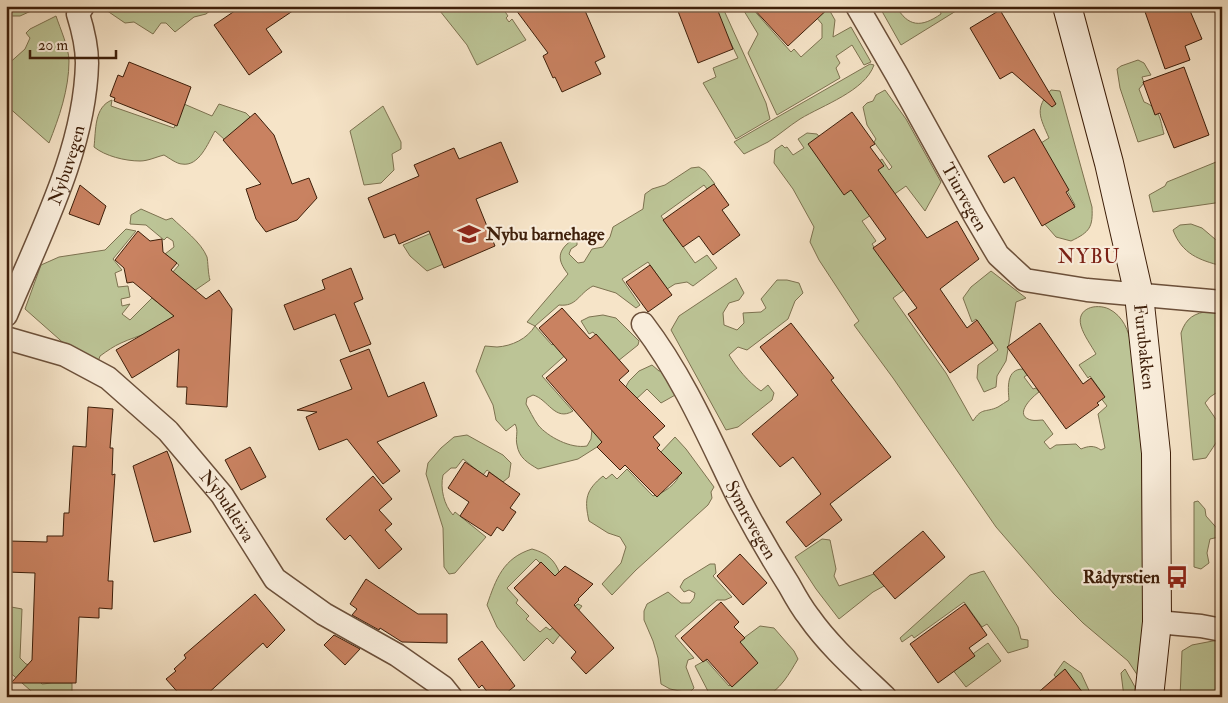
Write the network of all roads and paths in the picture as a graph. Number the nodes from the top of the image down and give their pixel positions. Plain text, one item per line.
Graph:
1 (858, 6) edge
2 (1067, 6) edge
3 (78, 9) edge
4 (1139, 295) junction
5 (1222, 302) edge
6 (6, 315) edge
7 (643, 324) dead end
8 (6, 338) edge
9 (1157, 622) junction
10 (1222, 630) edge
11 (447, 692) edge
12 (885, 697) edge
13 (1149, 697) edge

1 - 4 street, Tiurvegen
2 - 4 street, Furubakken
3 - 6 street, Nybuvegen
4 - 5 street
4 - 9 street, Furubakken
7 - 12 street, Symrevegen
8 - 11 street, Nybukleiva
9 - 10 street
9 - 13 street, Furubakken

